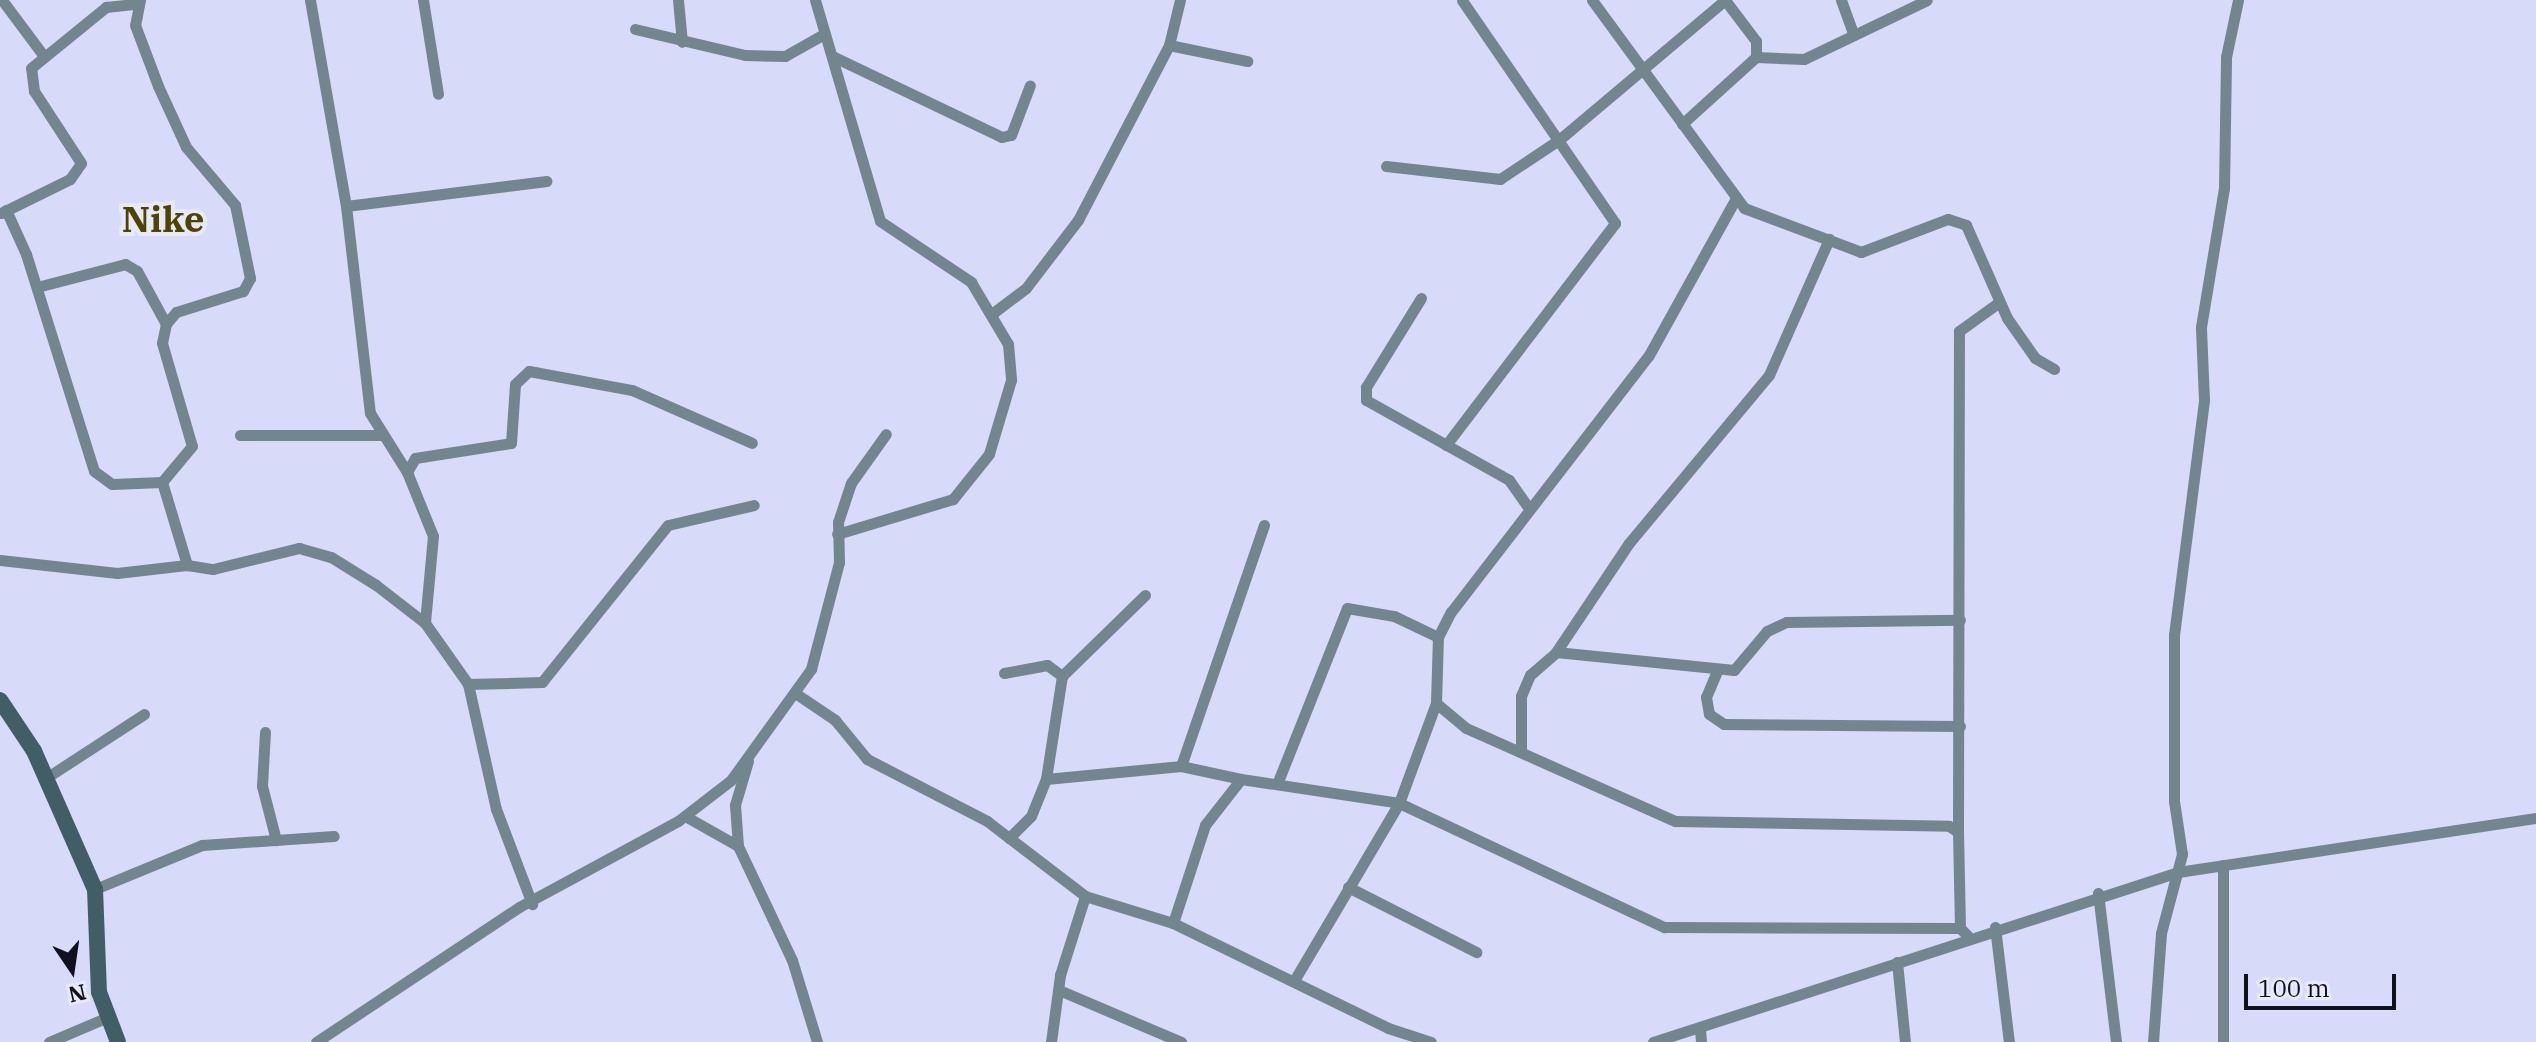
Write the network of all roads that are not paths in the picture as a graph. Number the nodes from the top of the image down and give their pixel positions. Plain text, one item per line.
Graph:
1 (2, 0) edge
2 (310, 0) edge
3 (423, 0) edge
4 (678, 0) edge
5 (815, 0) edge
6 (1180, 0) edge
7 (1462, 0) edge
8 (1592, 0) edge
9 (1725, 0) edge
10 (1841, 0) edge
11 (1927, 0) edge
12 (2238, 0) edge
13 (138, 2) edge
14 (635, 29) dead end
15 (824, 34) junction
16 (1854, 35) junction
17 (682, 42) junction
18 (1169, 45) junction
19 (43, 55) junction
20 (832, 56) junction
21 (1756, 57) junction
22 (1247, 61) dead end
23 (1642, 70) junction
24 (1030, 85) dead end
25 (438, 94) dead end
26 (1682, 124) junction
27 (1560, 139) junction
28 (1386, 166) dead end
29 (546, 181) dead end
30 (1735, 200) junction
31 (346, 206) junction
32 (3, 212) edge
33 (1829, 239) junction
34 (37, 287) junction
35 (1421, 298) dead end
36 (1998, 303) junction
37 (993, 313) junction
38 (166, 324) junction
39 (2054, 369) dead end
40 (886, 434) dead end
41 (240, 435) dead end
42 (382, 435) junction
43 (752, 443) dead end
44 (1446, 445) junction
45 (407, 472) junction
46 (162, 482) junction
47 (754, 505) dead end
48 (1529, 509) junction
49 (1264, 525) dead end
50 (837, 534) junction
51 (0, 560) edge
52 (187, 565) junction
53 (1145, 595) dead end
54 (1960, 620) junction
55 (425, 623) junction
56 (1438, 637) junction
57 (1556, 652) junction
58 (1717, 671) junction
59 (1004, 673) dead end
60 (1062, 676) junction
61 (468, 684) junction
62 (798, 695) junction
63 (0, 700) edge
64 (1436, 703) junction
65 (144, 714) dead end
66 (1960, 726) junction
67 (265, 732) dead end
68 (1521, 749) junction
69 (749, 755) junction
70 (1181, 766) junction
71 (46, 778) junction
72 (1046, 779) junction
73 (1241, 779) junction
74 (1277, 784) junction
75 (1399, 803) junction
76 (685, 816) junction
77 (2536, 818) edge
78 (1958, 832) junction
79 (334, 836) dead end
80 (1009, 838) junction
81 (276, 840) junction
82 (738, 846) junction
83 (2223, 865) junction
84 (2178, 872) junction
85 (1348, 887) junction
86 (95, 889) junction
87 (2098, 893) junction
88 (1085, 896) junction
89 (532, 904) junction
90 (1173, 923) junction
91 (1995, 927) junction
92 (1964, 932) junction
93 (1476, 952) dead end
94 (1897, 962) junction
95 (1295, 979) junction
96 (1059, 990) junction
97 (108, 1017) junction
98 (1700, 1028) junction
99 (49, 1042) edge
100 (118, 1042) edge
101 (316, 1042) edge
102 (817, 1042) edge
103 (1051, 1042) edge
104 (1181, 1042) edge
105 (1431, 1042) edge
106 (1653, 1042) edge
107 (1701, 1042) edge
108 (1905, 1042) edge
109 (2009, 1042) edge
110 (2116, 1042) edge
111 (2153, 1042) edge
112 (2223, 1042) edge

1 - 19 street
2 - 31 street
3 - 25 street
4 - 17 street
5 - 15 street
6 - 18 street
7 - 27 street
8 - 23 street
9 - 21 street
9 - 23 street
10 - 16 street
11 - 16 street
12 - 84 street
13 - 19 street
13 - 38 street
14 - 17 street
15 - 17 street
15 - 20 street
16 - 21 street
18 - 22 street
18 - 37 street
19 - 32 street
20 - 24 street
20 - 37 street
21 - 26 street
23 - 26 street
23 - 27 street
26 - 30 street
27 - 28 street
27 - 44 street
29 - 31 street
30 - 33 street
30 - 48 street
31 - 42 street
32 - 34 street
33 - 36 street
33 - 57 street
34 - 38 street
34 - 46 street
35 - 44 street
36 - 39 street
36 - 54 street
37 - 50 street
38 - 46 street
40 - 50 street
41 - 42 street
42 - 45 street
43 - 45 street
44 - 48 street
45 - 55 street
46 - 52 street
47 - 61 street
48 - 56 street
49 - 70 street
50 - 62 street
51 - 52 street
52 - 55 street
53 - 60 street
54 - 58 street
54 - 66 street
55 - 61 street
56 - 64 street
56 - 74 street
57 - 58 street
57 - 68 street
58 - 66 street
59 - 60 street
60 - 72 street
61 - 89 street
62 - 69 street
62 - 80 street
63 - 71 street
64 - 68 street
64 - 75 street
65 - 71 street
66 - 78 street
67 - 81 street
68 - 78 street
69 - 76 street
69 - 82 street
70 - 72 street
70 - 73 street
71 - 86 street
72 - 80 street
73 - 74 street
73 - 90 street
74 - 75 street
75 - 85 street
75 - 92 street
76 - 82 street
76 - 89 street
77 - 83 street
78 - 92 street
79 - 81 street
80 - 88 street
81 - 86 street
82 - 102 street
83 - 84 street
83 - 112 street
84 - 87 street
84 - 111 street
85 - 93 street
85 - 95 street
86 - 97 street
87 - 91 street
87 - 110 street
88 - 90 street
88 - 96 street
89 - 101 street
90 - 95 street
91 - 92 street
91 - 109 street
92 - 94 street
94 - 98 street
94 - 108 street
95 - 105 street
96 - 103 street
96 - 104 street
97 - 99 street
97 - 100 street
98 - 106 street
98 - 107 street

